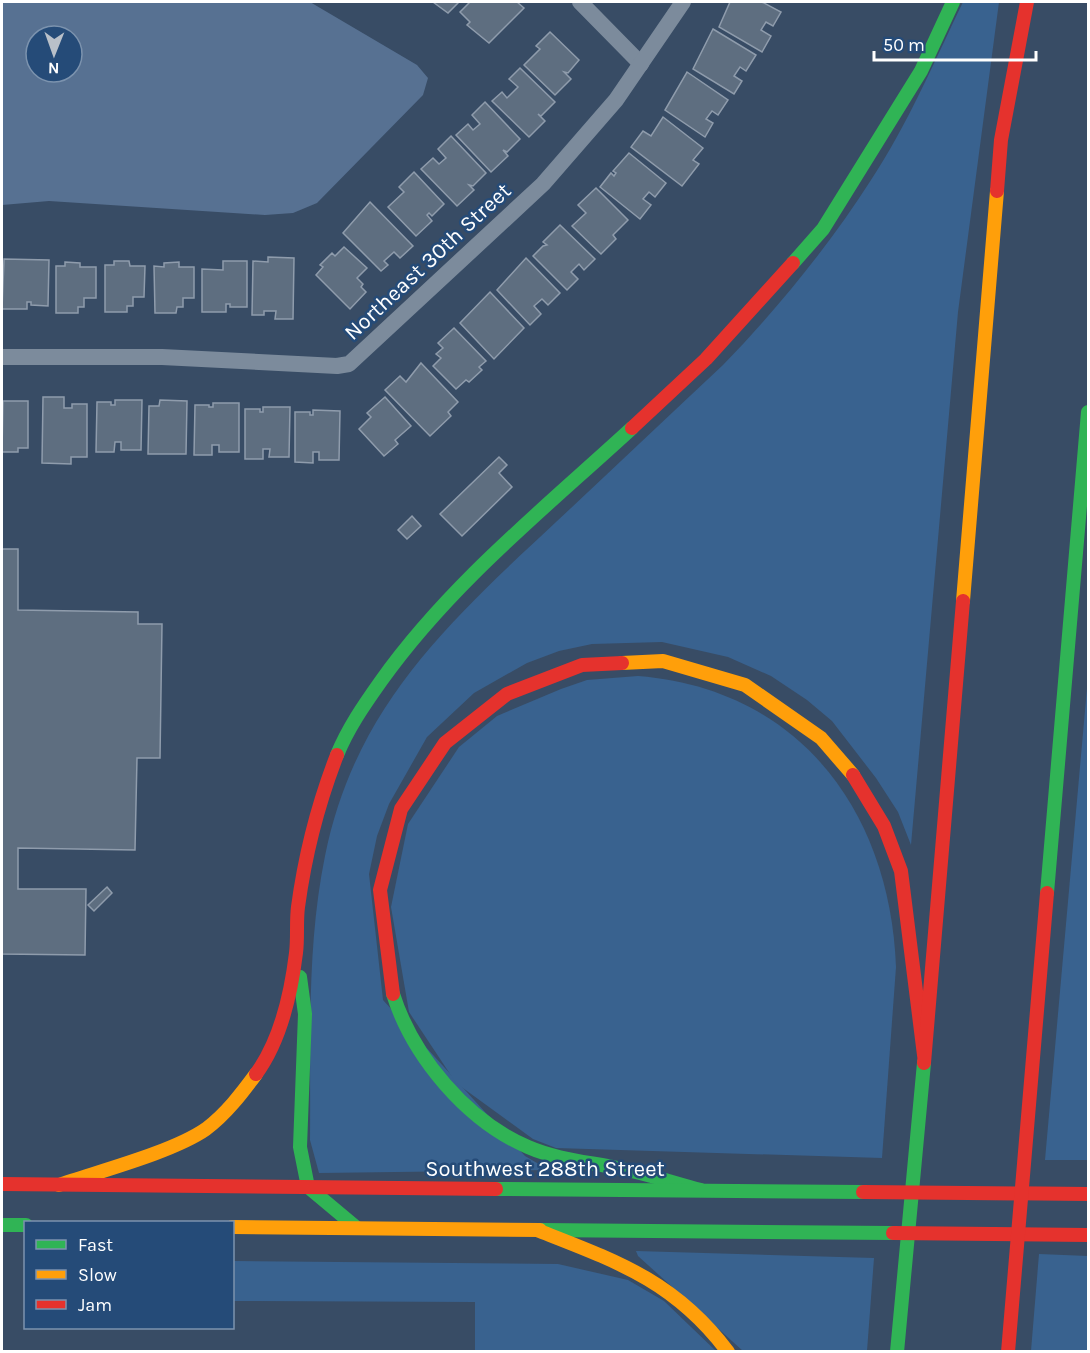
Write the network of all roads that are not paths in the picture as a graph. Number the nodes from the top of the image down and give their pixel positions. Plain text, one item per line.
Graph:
1 (580, 2) edge
2 (682, 2) edge
3 (953, 2) edge
4 (1027, 2) edge
5 (641, 64) junction
6 (2, 357) edge
7 (1089, 412) edge
8 (296, 953) junction
9 (924, 1055) junction
10 (2, 1184) edge
11 (58, 1185) junction
12 (308, 1187) junction
13 (701, 1190) junction
14 (1089, 1194) edge
15 (2, 1225) edge
16 (24, 1225) edge
17 (234, 1227) edge
18 (357, 1228) junction
19 (537, 1230) junction
20 (1089, 1235) edge
21 (728, 1352) edge
22 (897, 1352) edge
23 (1008, 1352) edge

1 - 5 street
2 - 5 street, Northeast 30th Street
3 - 8 main road
4 - 9 main road
5 - 6 street, Northeast 30th Street
7 - 23 main road
8 - 11 main road
8 - 12 main road
9 - 13 main road
9 - 22 main road
10 - 11 main road, Southwest 288th Street
11 - 12 main road, Southwest 288th Street
12 - 13 main road, Southwest 288th Street
12 - 18 main road
13 - 14 main road, Southwest 288th Street
15 - 16 main road
17 - 18 main road
18 - 19 main road
19 - 20 main road
19 - 21 main road

